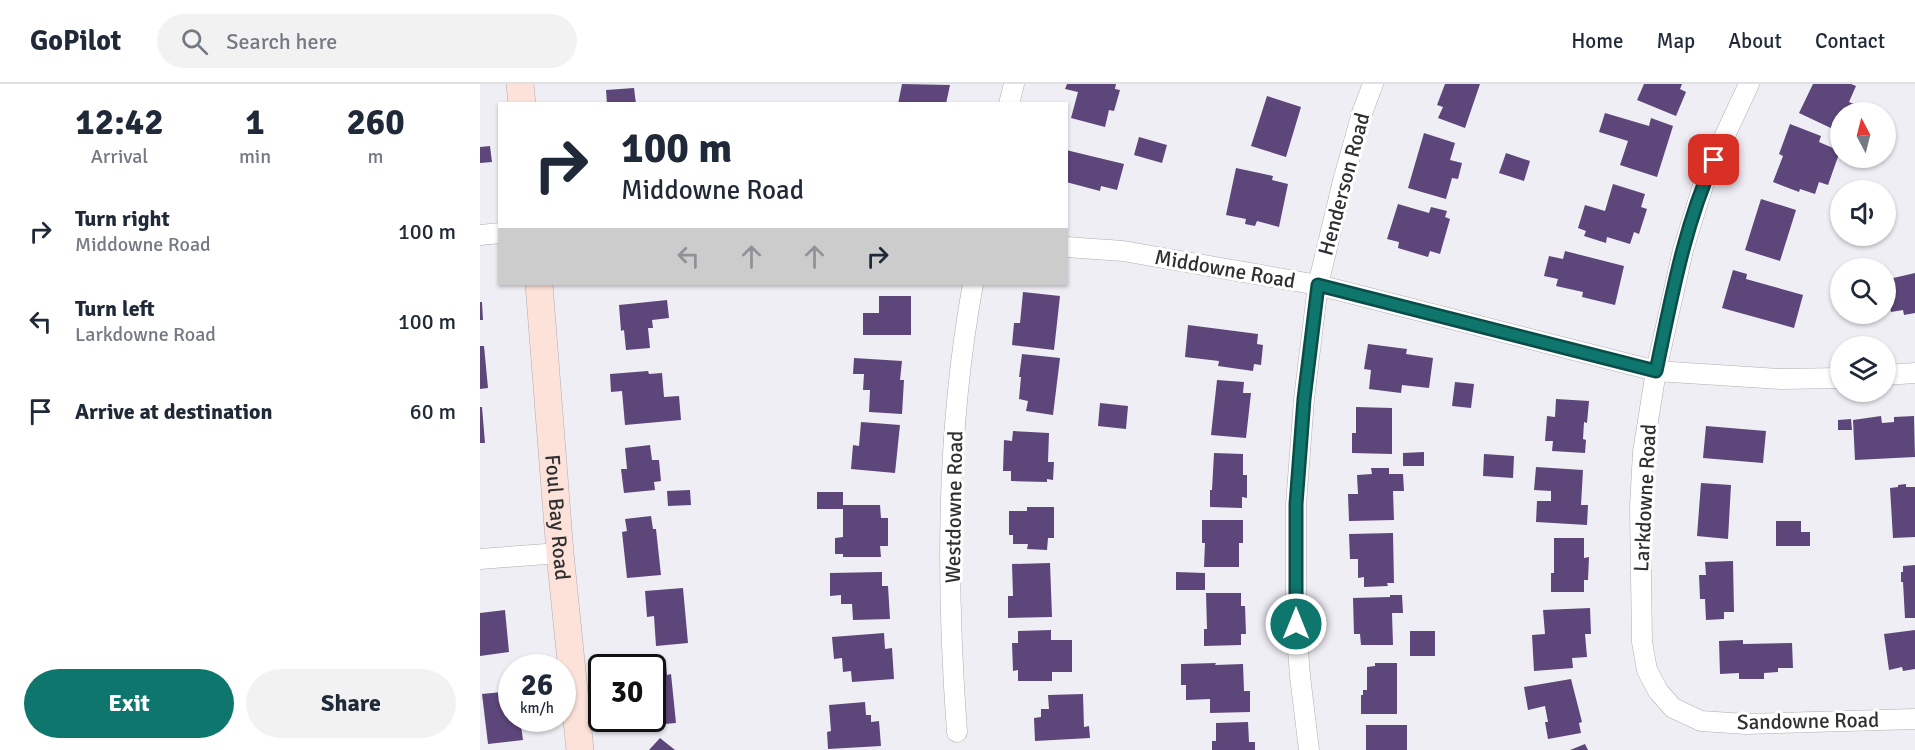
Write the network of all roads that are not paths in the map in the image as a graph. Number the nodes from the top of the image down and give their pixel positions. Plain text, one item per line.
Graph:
1 (520, 84) edge
2 (1014, 84) edge
3 (1373, 84) edge
4 (1749, 84) edge
5 (522, 102) edge
6 (1010, 102) edge
7 (498, 233) edge
8 (480, 235) edge
9 (1068, 247) edge
10 (539, 285) edge
11 (972, 285) edge
12 (1318, 285) junction
13 (1656, 371) junction
14 (1915, 373) edge
15 (1896, 374) edge
16 (1830, 378) edge
17 (560, 553) junction
18 (480, 559) edge
19 (1915, 719) edge
20 (1701, 722) joint
21 (957, 732) dead end
22 (580, 750) edge
23 (1309, 750) edge

1 - 5 main road
2 - 6 street
3 - 12 street, Henderson Road
4 - 13 street, Larkdowne Road
7 - 8 street
9 - 12 street, Middowne Road
10 - 17 main road, Foul Bay Road
11 - 21 street, Westdowne Road
12 - 13 street, Middowne Road
12 - 23 street, Henderson Road
13 - 16 street, Middowne Road
13 - 20 street, Larkdowne Road
14 - 15 street
17 - 18 street
17 - 22 main road, Foul Bay Road
19 - 20 street, Sandowne Road

